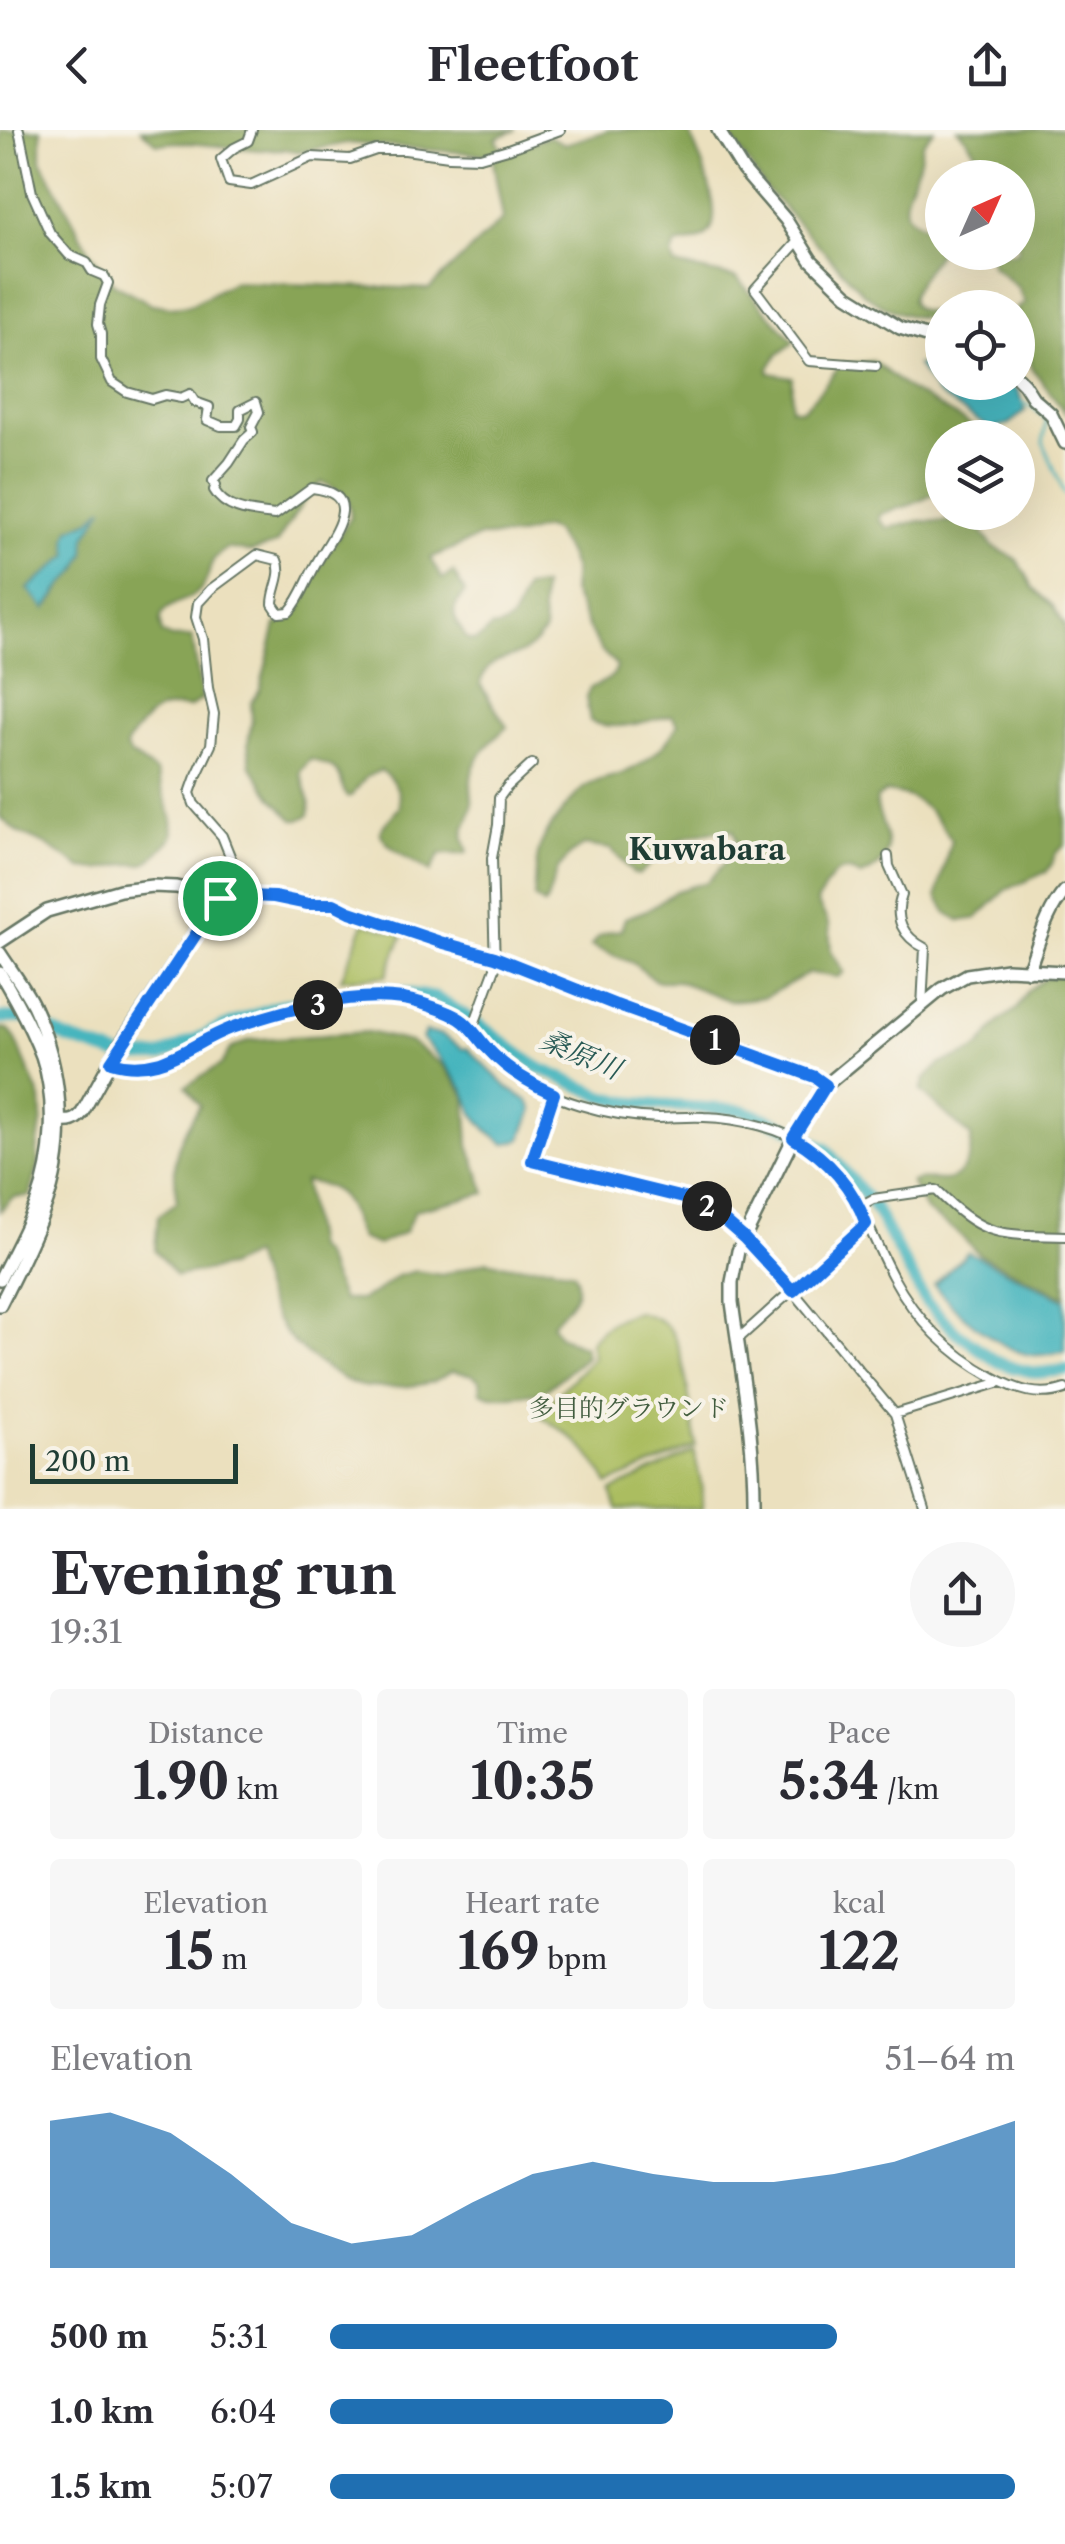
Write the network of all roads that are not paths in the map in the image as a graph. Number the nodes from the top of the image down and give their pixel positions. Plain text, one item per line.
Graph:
1 (20, 130) edge
2 (252, 130) edge
3 (560, 130) edge
4 (718, 130) edge
5 (799, 240) junction
6 (925, 336) edge
7 (876, 366) dead end
8 (1035, 400) edge
9 (1065, 443) edge
10 (532, 764) dead end
11 (888, 856) dead end
12 (1065, 892) edge
13 (220, 898) junction
14 (0, 942) edge
15 (0, 953) edge
16 (495, 957) junction
17 (1028, 971) junction
18 (1065, 972) edge
19 (0, 973) edge
20 (27, 1007) junction
21 (922, 1007) junction
22 (472, 1028) junction
23 (114, 1057) junction
24 (826, 1085) junction
25 (554, 1094) junction
26 (60, 1121) junction
27 (793, 1138) junction
28 (860, 1206) junction
29 (866, 1224) junction
30 (1065, 1236) edge
31 (744, 1238) junction
32 (0, 1279) edge
33 (793, 1291) junction
34 (0, 1305) edge
35 (737, 1340) junction
36 (1001, 1382) junction
37 (1064, 1392) edge
38 (896, 1414) junction
39 (754, 1509) edge
40 (925, 1509) edge

1 - 13 street
2 - 3 street
4 - 5 street
5 - 6 street
5 - 7 street
8 - 9 street
10 - 16 street
11 - 21 street
12 - 17 street
13 - 14 street
13 - 16 street
13 - 23 street
15 - 20 street
16 - 22 street
16 - 24 street
17 - 18 street
17 - 21 street
19 - 20 street
20 - 26 street
20 - 32 street
21 - 24 street
22 - 23 street
22 - 25 street
23 - 26 street
24 - 27 street
25 - 27 street
25 - 31 street
26 - 34 street
27 - 28 street
27 - 31 street
28 - 29 street
28 - 30 street
29 - 33 street
29 - 36 street
31 - 33 street
31 - 35 street
33 - 35 street
33 - 38 street
35 - 39 street
36 - 37 street
36 - 38 street
38 - 40 street

